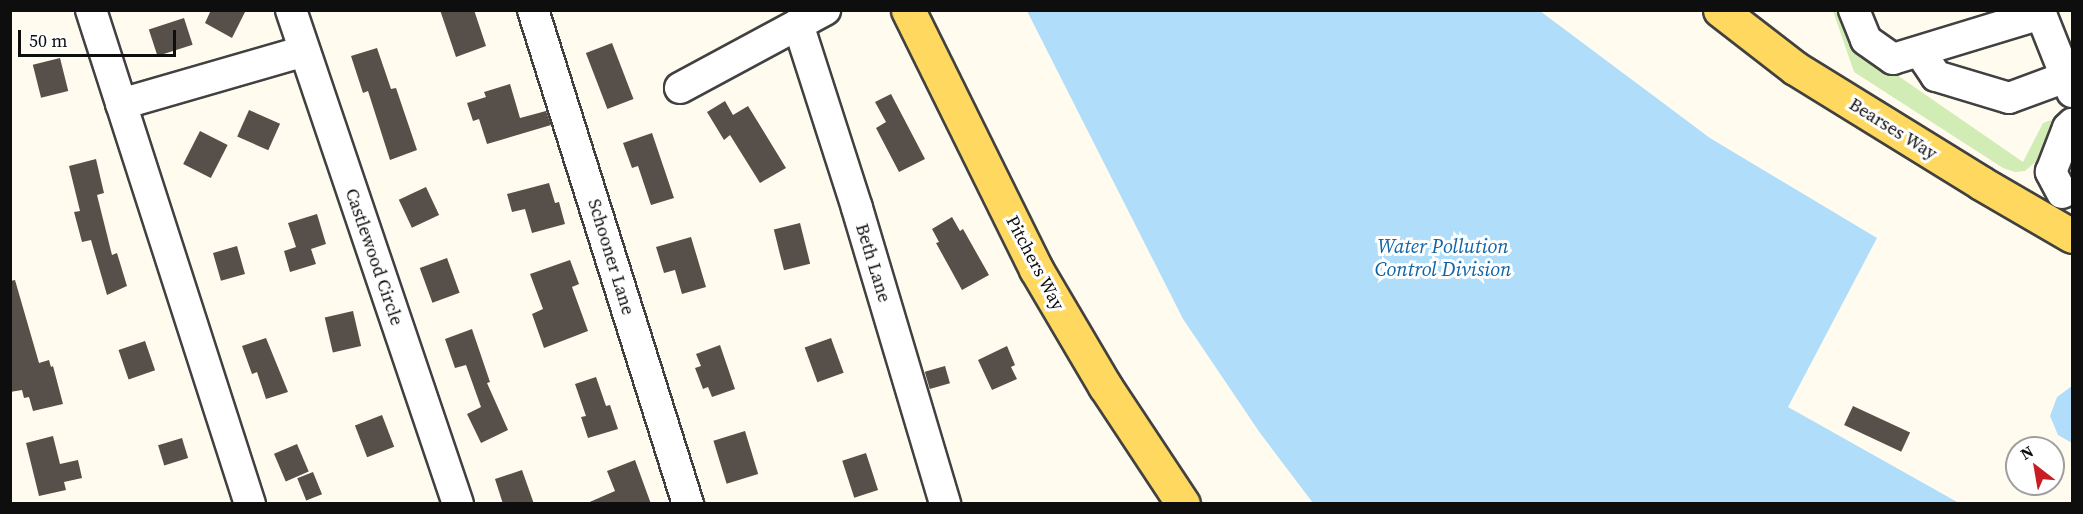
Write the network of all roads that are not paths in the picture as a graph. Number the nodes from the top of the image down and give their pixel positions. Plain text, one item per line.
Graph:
1 (91, 10) edge
2 (291, 10) edge
3 (533, 10) edge
4 (825, 10) edge
5 (908, 10) edge
6 (1720, 10) edge
7 (1854, 10) edge
8 (2046, 12) edge
9 (798, 24) junction
10 (305, 51) junction
11 (1920, 52) junction
12 (2069, 84) edge
13 (680, 88) dead end
14 (121, 104) junction
15 (2073, 124) edge
16 (2067, 189) edge
17 (2060, 229) edge
18 (250, 504) edge
19 (458, 504) edge
20 (688, 504) edge
21 (945, 504) edge
22 (1183, 504) edge

1 - 14 street
2 - 10 street, Castlewood Circle
3 - 20 street, Schooner Lane
4 - 9 street
5 - 22 main road, Pitchers Way
6 - 17 main road, Bearses Way
7 - 11 street
8 - 11 street
8 - 12 street
9 - 13 street
9 - 21 street, Beth Lane
10 - 14 street
10 - 19 street, Castlewood Circle
11 - 12 street
14 - 18 street
15 - 16 street
16 - 17 street

